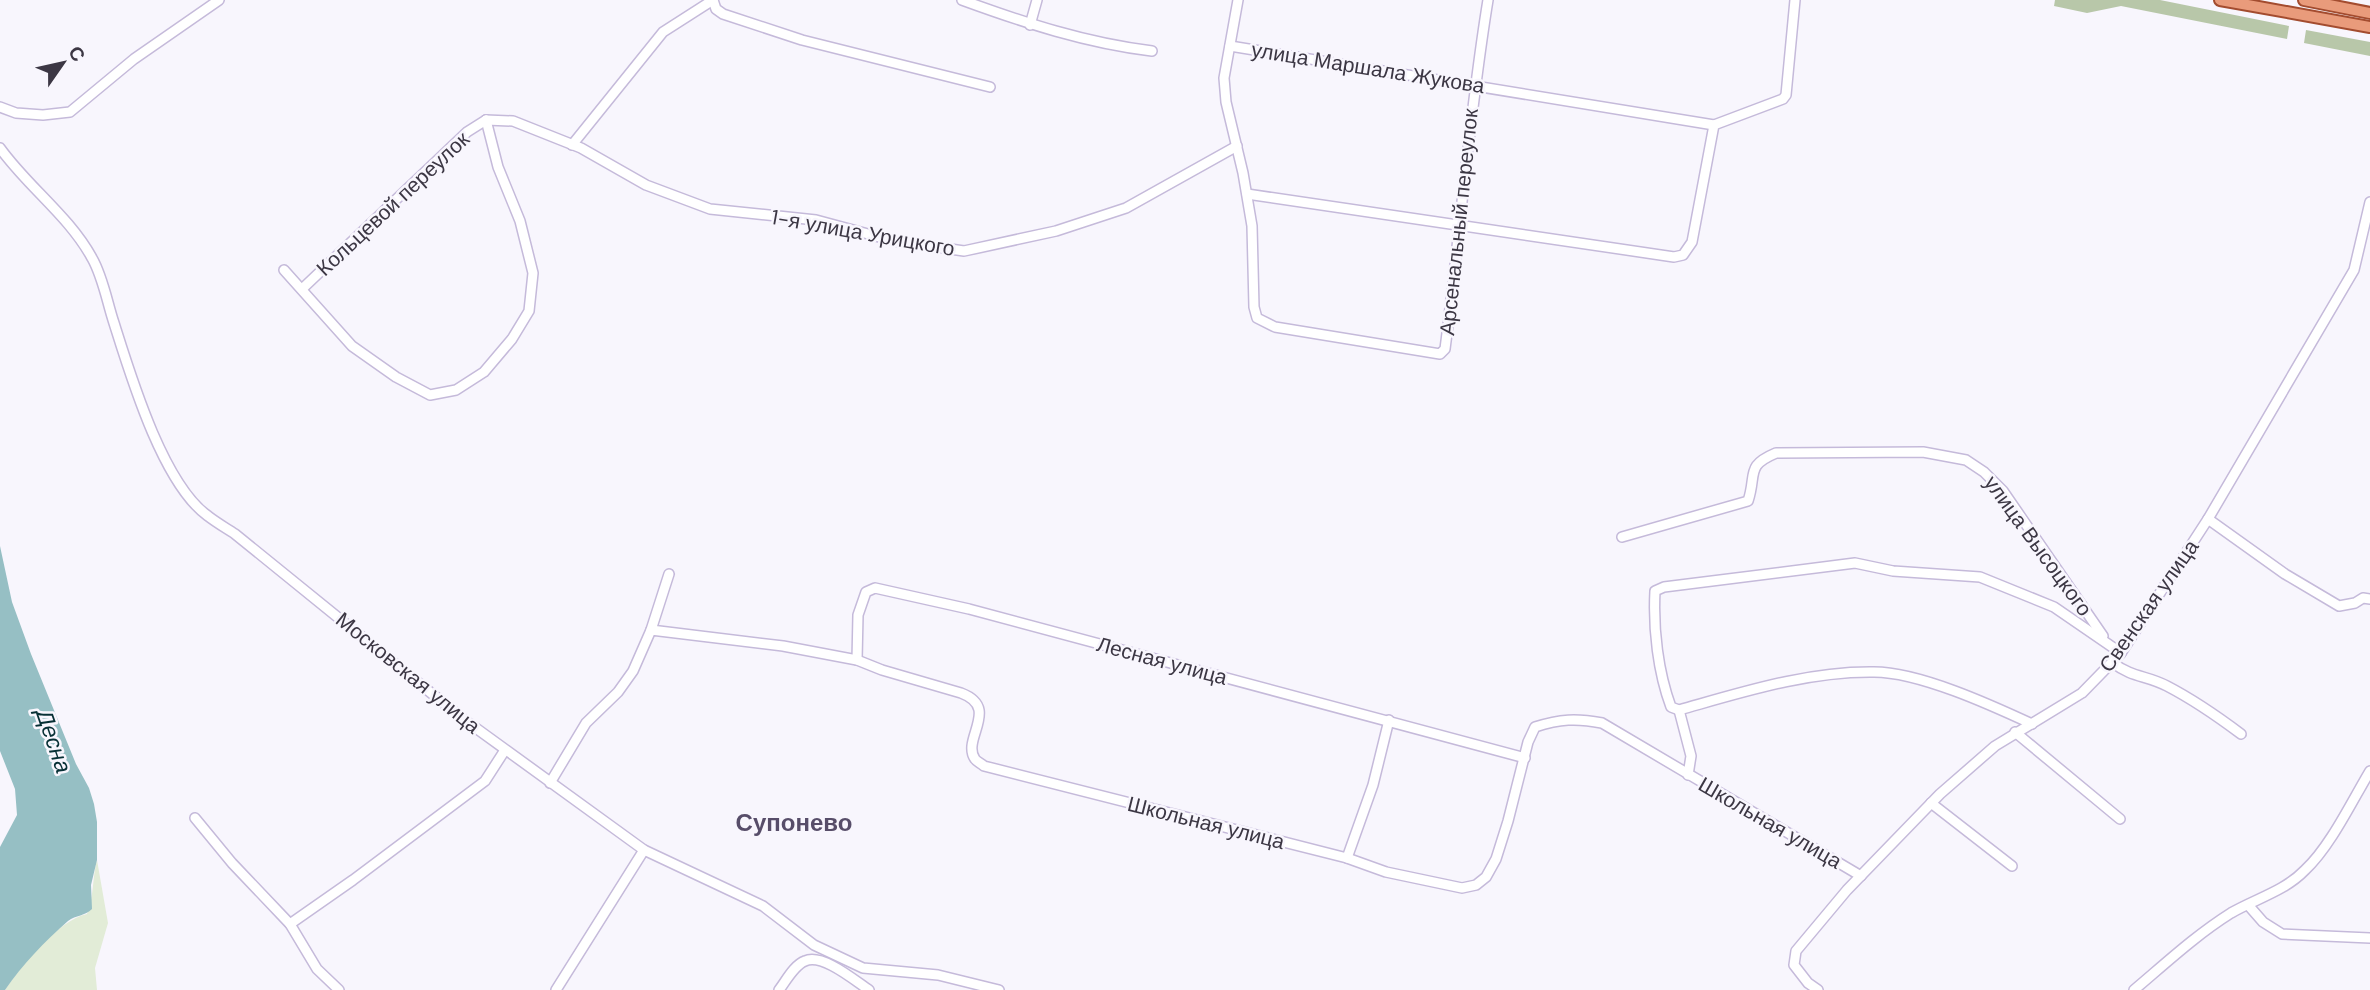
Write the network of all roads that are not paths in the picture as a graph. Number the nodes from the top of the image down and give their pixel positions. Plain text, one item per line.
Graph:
1 (219, 0) edge
2 (713, 0) edge
3 (962, 0) edge
4 (1037, 0) edge
5 (1238, 0) edge
6 (1488, 0) edge
7 (1795, 0) edge
8 (2221, 0) edge
9 (2304, 0) edge
10 (2370, 13) edge
11 (1030, 25) junction
12 (2370, 27) edge
13 (1230, 46) junction
14 (1152, 51) dead end
15 (1474, 85) junction
16 (990, 87) dead end
17 (0, 107) edge
18 (486, 120) junction
19 (1714, 125) junction
20 (572, 145) junction
21 (1237, 146) junction
22 (0, 148) edge
23 (1247, 194) junction
24 (2370, 202) edge
25 (1461, 224) junction
26 (284, 270) dead end
27 (302, 289) junction
28 (2208, 519) junction
29 (1622, 537) dead end
30 (669, 574) dead end
31 (2370, 599) edge
32 (651, 630) junction
33 (2107, 641) junction
34 (2121, 653) junction
35 (858, 660) junction
36 (2113, 663) junction
37 (1679, 710) junction
38 (1389, 720) junction
39 (2032, 724) junction
40 (2015, 732) junction
41 (2241, 734) dead end
42 (505, 750) junction
43 (1525, 758) junction
44 (2370, 771) edge
45 (1689, 775) junction
46 (550, 783) junction
47 (1931, 803) junction
48 (195, 818) dead end
49 (2120, 819) dead end
50 (644, 850) junction
51 (1348, 858) junction
52 (2012, 866) dead end
53 (1861, 876) junction
54 (2249, 906) junction
55 (290, 924) junction
56 (2370, 938) edge
57 (339, 990) edge
58 (556, 990) edge
59 (779, 990) edge
60 (869, 990) edge
61 (999, 990) edge
62 (1818, 990) edge
63 (2134, 990) edge

1 - 17 street
2 - 16 street
2 - 20 street
3 - 11 street
4 - 11 street
5 - 13 street, Арсенальный переулок
6 - 15 street, Арсенальный переулок
7 - 19 street
8 - 12 main road
9 - 10 main road
11 - 14 street
13 - 15 street, улица Маршала Жукова
13 - 21 street, Арсенальный переулок
15 - 19 street, улица Маршала Жукова
15 - 25 street, Арсенальный переулок
18 - 20 street, 1-я улица Урицкого
18 - 27 street, Кольцевой переулок
18 - 27 street, Кольцевой переулок
19 - 25 street
20 - 21 street, 1-я улица Урицкого
21 - 23 street, Арсенальный переулок
22 - 42 street, Московская улица
23 - 25 street
23 - 25 street, Арсенальный переулок
24 - 28 street, Свенская улица
26 - 27 street, Кольцевой переулок
28 - 31 street
28 - 34 street, Свенская улица
29 - 33 street, улица Высоцкого
30 - 32 street
32 - 35 street, Школьная улица
32 - 46 street
33 - 34 street
33 - 37 street
34 - 36 street, Свенская улица
35 - 38 street, Лесная улица
35 - 51 street, Школьная улица
36 - 39 street, Свенская улица
36 - 41 street
37 - 39 street
37 - 45 street
38 - 43 street, Лесная улица
38 - 51 street
39 - 40 street, Свенская улица
40 - 47 street, Свенская улица
40 - 49 street
42 - 46 street, Московская улица
42 - 55 street
43 - 45 street, Школьная улица
43 - 51 street, Школьная улица
44 - 54 street
45 - 53 street, Школьная улица
46 - 50 street, Московская улица
47 - 52 street
47 - 53 street, Свенская улица
48 - 55 street
50 - 58 street
50 - 61 street, Московская улица
53 - 62 street, Свенская улица
54 - 56 street
54 - 63 street
55 - 57 street
59 - 60 street

